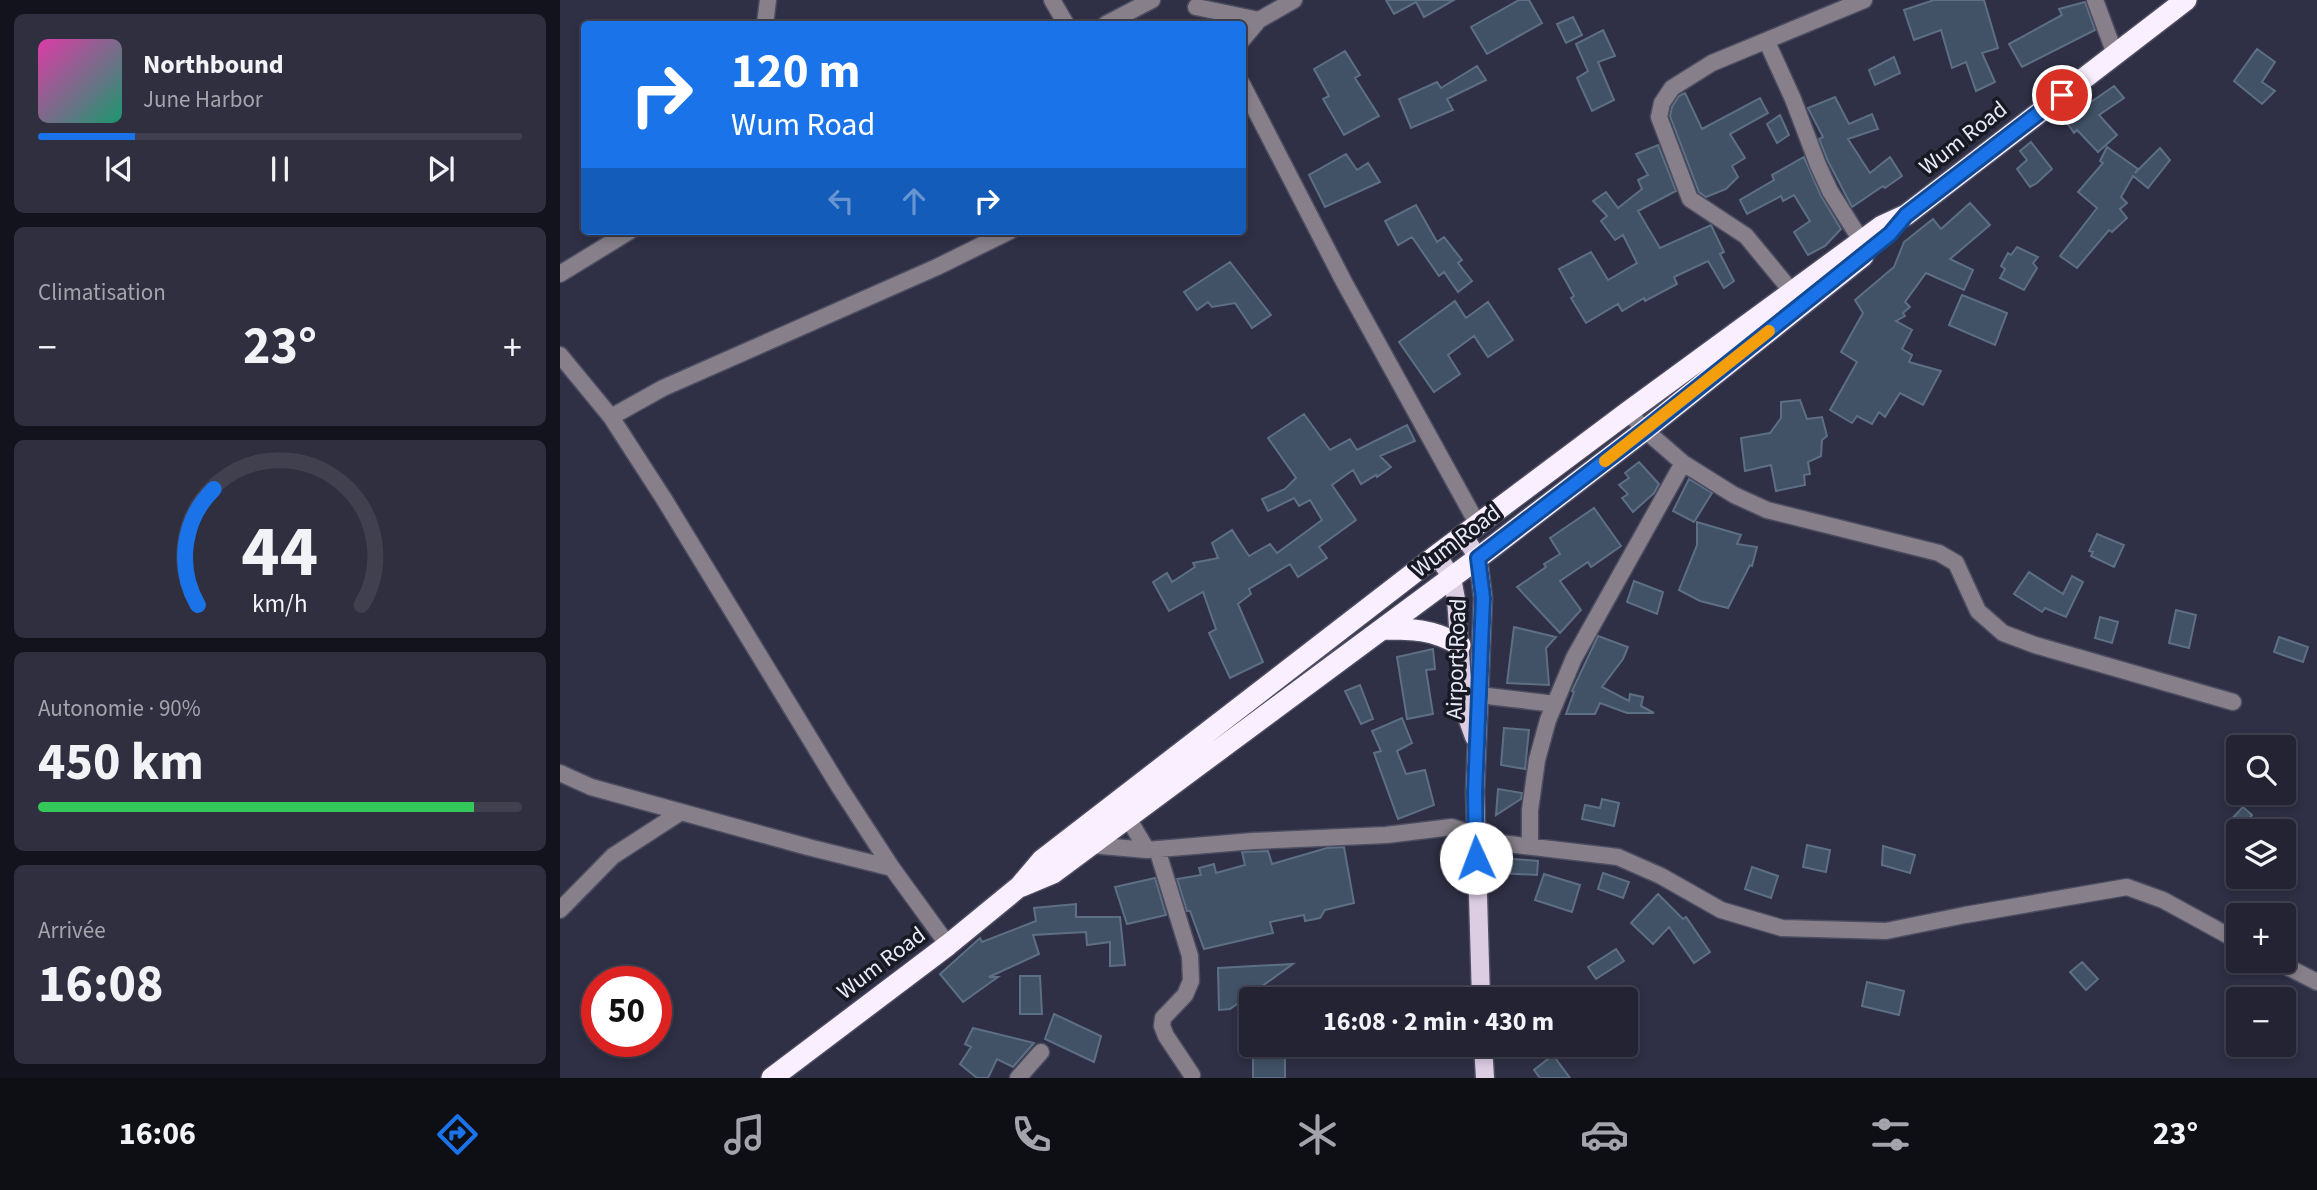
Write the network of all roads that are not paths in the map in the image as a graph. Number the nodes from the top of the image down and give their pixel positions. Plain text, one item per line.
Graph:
1 (768, 0) edge
2 (1052, 0) edge
3 (1152, 0) edge
4 (1294, 0) edge
5 (1864, 0) edge
6 (2095, 0) edge
7 (2186, 0) edge
8 (1194, 4) edge
9 (1259, 20) junction
10 (765, 21) edge
11 (1064, 21) edge
12 (1112, 21) edge
13 (1206, 21) edge
14 (1246, 35) edge
15 (1767, 42) junction
16 (2115, 54) junction
17 (1246, 92) edge
18 (623, 235) edge
19 (1002, 235) edge
20 (1865, 247) junction
21 (560, 274) edge
22 (1796, 298) junction
23 (560, 355) edge
24 (1628, 412) junction
25 (611, 417) junction
26 (1645, 430) junction
27 (1683, 463) junction
28 (1471, 530) junction
29 (1437, 555) junction
30 (1478, 558) junction
31 (1452, 578) junction
32 (1382, 629) junction
33 (1460, 645) junction
34 (1479, 695) junction
35 (2233, 702) dead end
36 (1555, 704) junction
37 (1478, 747) junction
38 (560, 772) edge
39 (681, 812) junction
40 (1128, 818) junction
41 (1475, 833) junction
42 (1091, 845) junction
43 (1530, 846) junction
44 (1152, 849) junction
45 (892, 868) junction
46 (1020, 887) junction
47 (560, 910) edge
48 (2226, 934) edge
49 (948, 945) junction
50 (2296, 971) edge
51 (2317, 982) edge
52 (1481, 987) edge
53 (1041, 1052) dead end
54 (1484, 1057) edge
55 (1192, 1075) dead end
56 (772, 1078) edge
57 (1018, 1078) edge
58 (1485, 1078) edge

1 - 10 street
2 - 11 street
3 - 12 street
4 - 9 street
5 - 15 street
6 - 16 street
7 - 16 highway, Wum Road
8 - 9 street
8 - 13 street
9 - 14 street
15 - 20 street
15 - 22 street
16 - 20 highway, Wum Road
17 - 28 street
18 - 21 street
19 - 25 street
20 - 22 highway, Wum Road
22 - 24 highway, Wum Road
22 - 26 highway, Wum Road
23 - 25 street
24 - 26 street
24 - 28 highway, Wum Road
25 - 45 street
26 - 27 street
26 - 30 highway, Wum Road
27 - 35 street
27 - 36 street
28 - 29 highway, Wum Road
28 - 30 main road, Airport Road
29 - 31 main road, Airport Road
29 - 46 highway, Wum Road
30 - 31 highway, Wum Road
30 - 34 main road, Airport Road
31 - 32 highway, Wum Road
31 - 33 main road, Airport Road
32 - 33 highway
32 - 40 highway, Wum Road
33 - 37 main road, Airport Road
34 - 36 street
34 - 37 main road, Airport Road
36 - 43 street
37 - 41 main road, Airport Road
38 - 39 street
39 - 45 street
39 - 47 street
40 - 42 highway, Wum Road
40 - 44 street
41 - 43 street
41 - 44 street
41 - 52 main road, Airport Road
42 - 44 street
42 - 46 highway, Wum Road
43 - 48 street
44 - 55 street
45 - 49 street
46 - 49 highway, Wum Road
49 - 56 highway, Wum Road
50 - 51 street
53 - 57 street
54 - 58 main road

